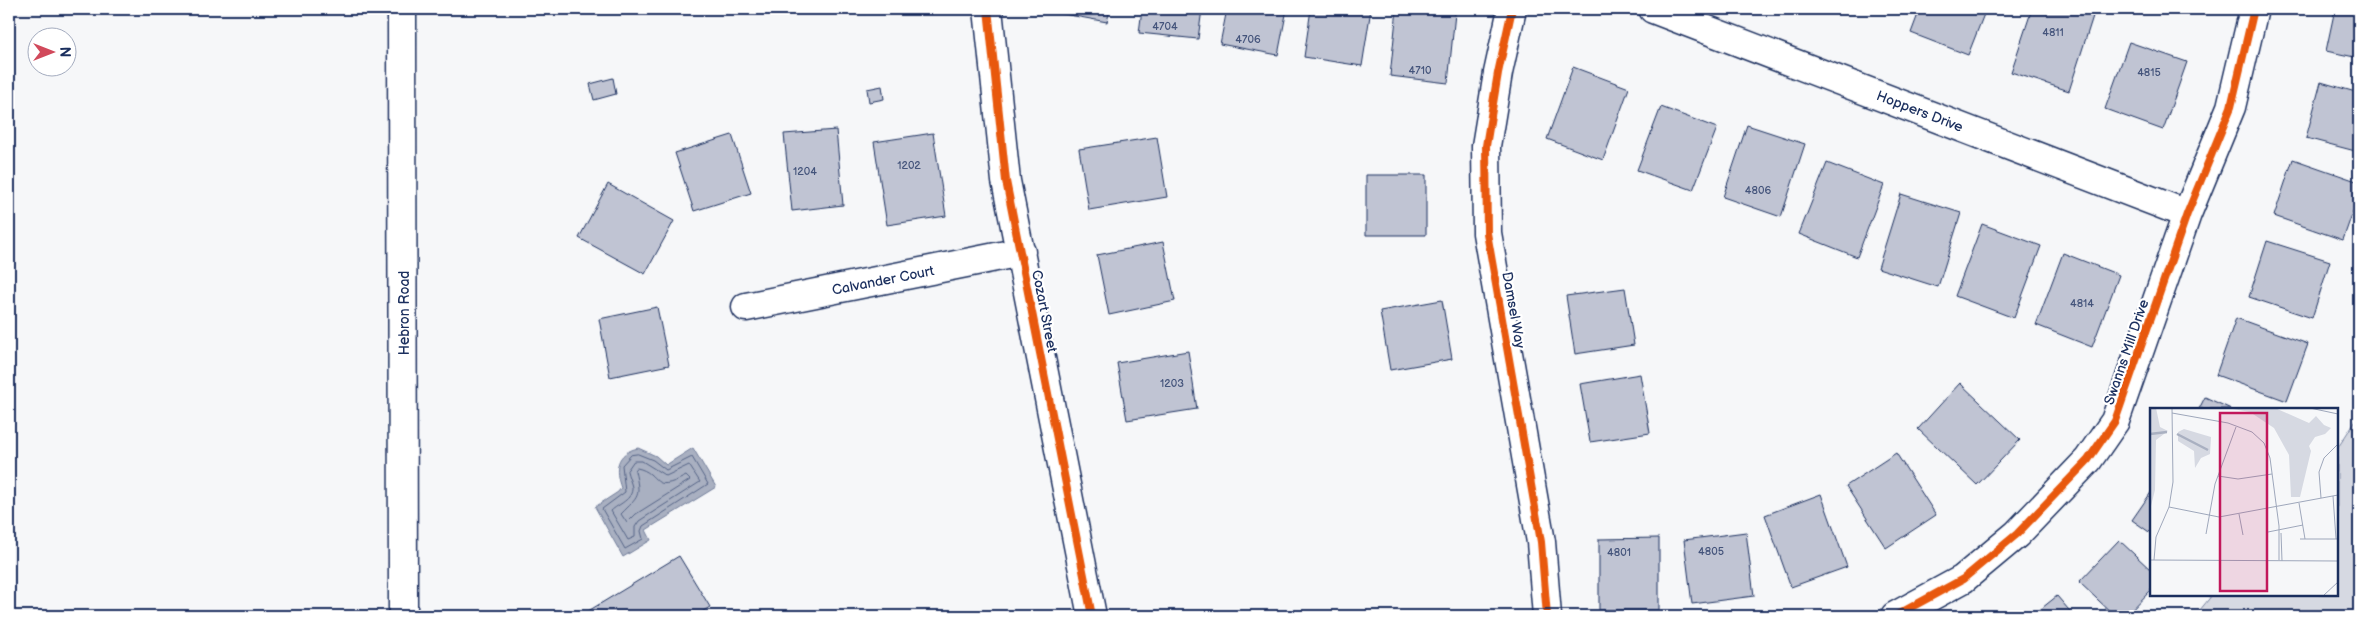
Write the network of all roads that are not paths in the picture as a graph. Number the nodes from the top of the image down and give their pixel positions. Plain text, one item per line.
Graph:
1 (402, 9) edge
2 (988, 9) edge
3 (1512, 9) edge
4 (1653, 9) edge
5 (2254, 9) edge
6 (2186, 214) junction
7 (1021, 252) junction
8 (746, 307) dead end
9 (403, 616) edge
10 (1092, 616) edge
11 (1547, 616) edge
12 (1895, 616) edge

1 - 9 street, Hebron Road
2 - 7 street, Cozart Street
3 - 11 street, Damsel Way
4 - 6 street, Hoppers Drive
5 - 6 street, Swanns Mill Drive
6 - 12 street, Swanns Mill Drive
7 - 8 street, Calvander Court
7 - 10 street, Cozart Street

